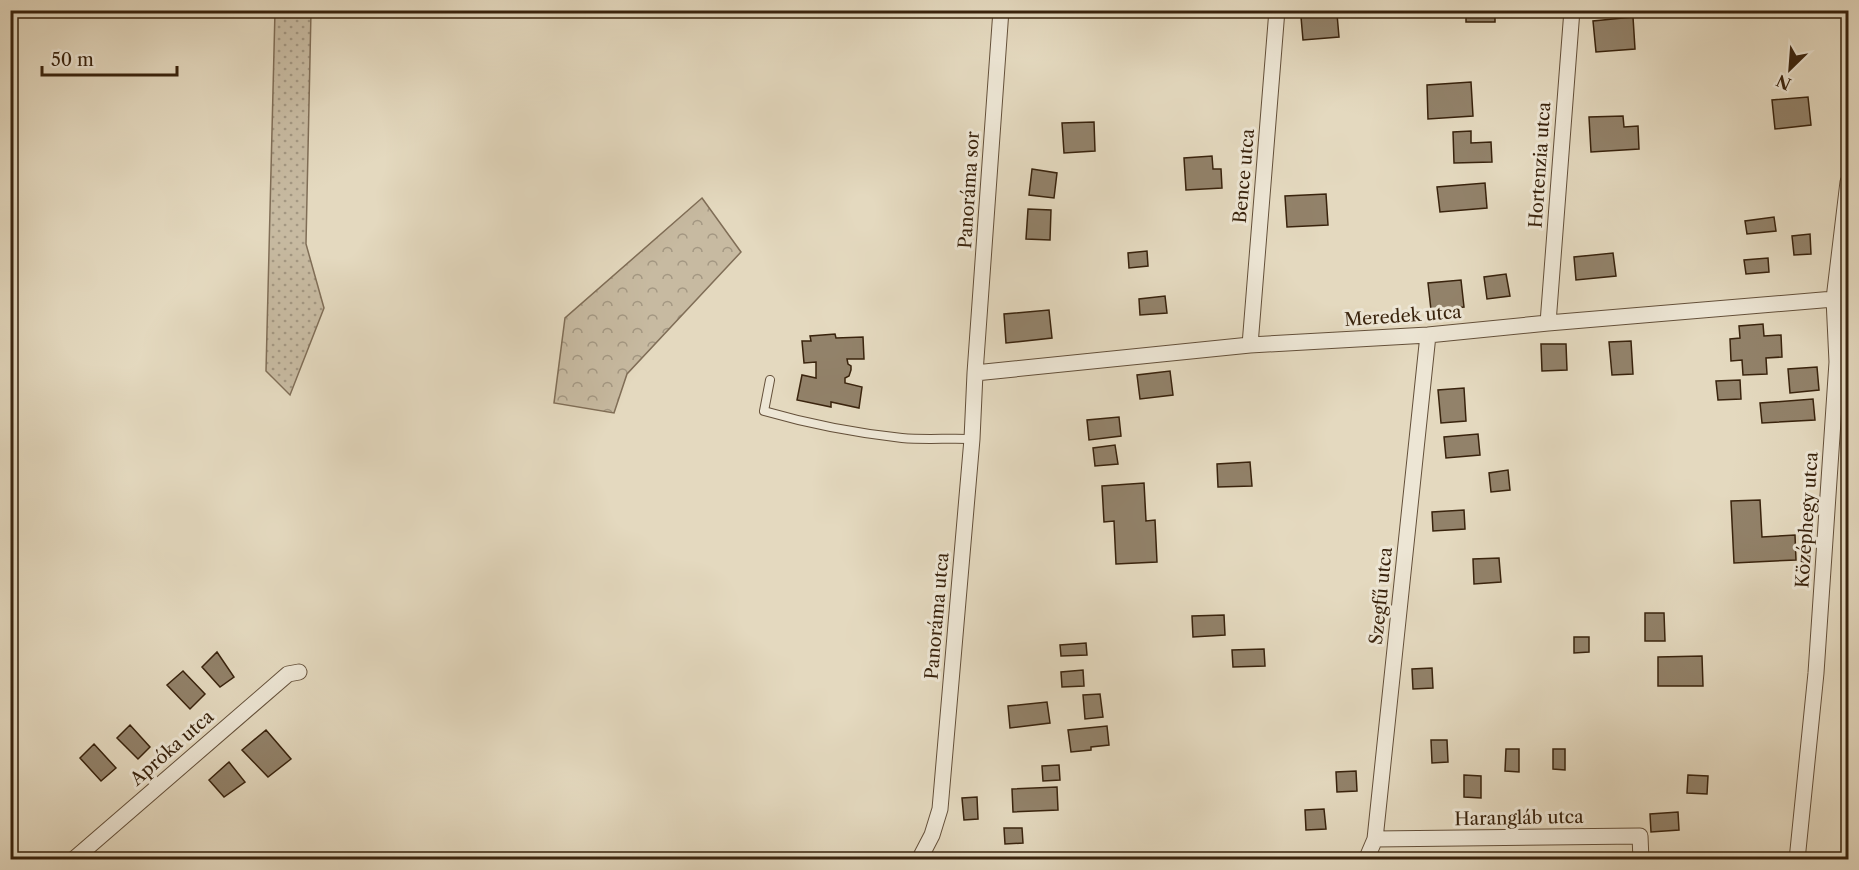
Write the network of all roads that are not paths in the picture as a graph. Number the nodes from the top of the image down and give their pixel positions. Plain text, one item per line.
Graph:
1 (1001, 10) edge
2 (1277, 10) edge
3 (1572, 10) edge
4 (1848, 182) edge
5 (1834, 299) junction
6 (1548, 322) junction
7 (1428, 335) junction
8 (1250, 345) junction
9 (1843, 350) edge
10 (975, 373) junction
11 (770, 380) dead end
12 (972, 438) junction
13 (298, 672) dead end
14 (1375, 838) junction
15 (73, 860) edge
16 (920, 860) edge
17 (1366, 860) edge
18 (1641, 860) edge
19 (1797, 860) edge

1 - 10 street, Panoráma sor
2 - 8 street, Bence utca
3 - 6 street, Hortenzia utca
4 - 5 street, Középhegy utca
5 - 6 street, Meredek utca
5 - 9 street, Középhegy utca
6 - 7 street, Meredek utca
7 - 8 street, Meredek utca
7 - 14 street, Szegfű utca
8 - 10 street, Meredek utca
9 - 19 street, Középhegy utca
10 - 12 street, Panoráma utca
11 - 12 lane
12 - 16 street, Panoráma utca
13 - 15 street, Apróka utca
14 - 17 street, Szegfű utca
14 - 18 street, Harangláb utca

